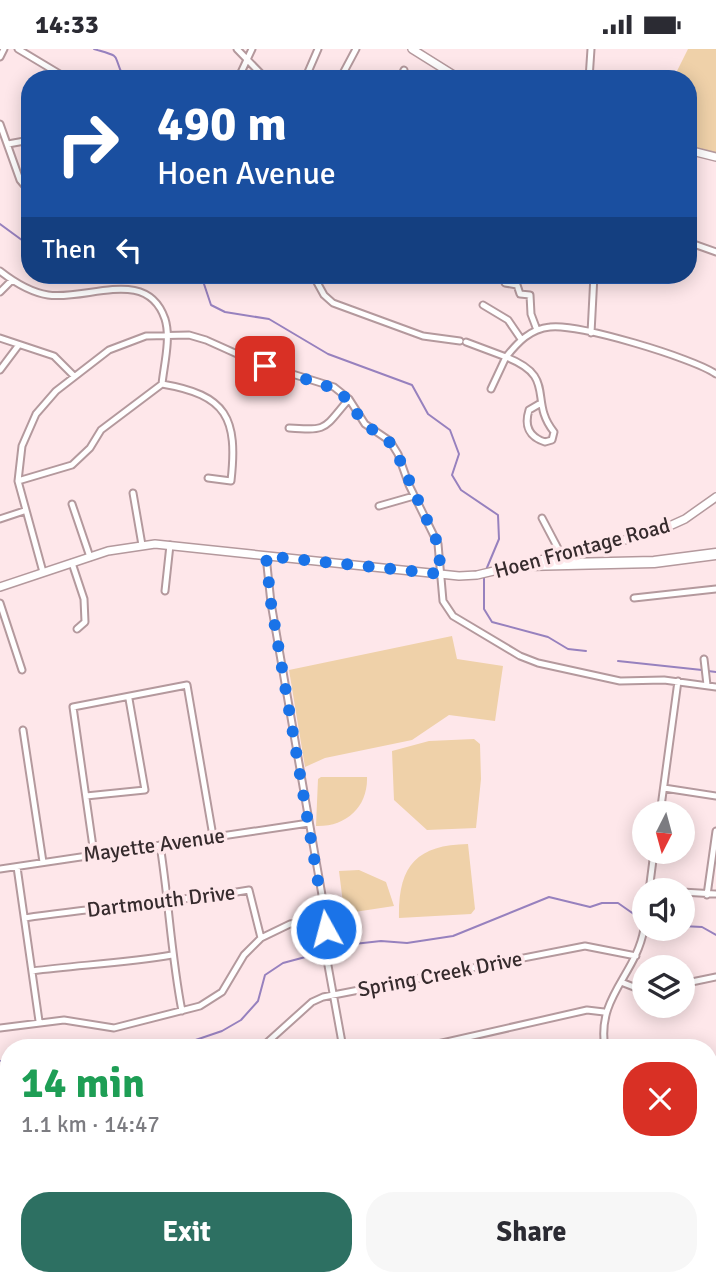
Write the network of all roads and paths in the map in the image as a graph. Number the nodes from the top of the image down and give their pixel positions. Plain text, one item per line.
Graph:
1 (4, 49) edge
2 (18, 49) edge
3 (237, 49) edge
4 (252, 49) edge
5 (318, 49) edge
6 (356, 49) edge
7 (411, 49) edge
8 (591, 49) edge
9 (0, 57) edge
10 (247, 59) junction
11 (53, 70) edge
12 (242, 70) edge
13 (257, 70) edge
14 (309, 70) edge
15 (345, 70) edge
16 (445, 70) edge
17 (590, 70) edge
18 (0, 124) edge
19 (21, 142) edge
20 (8, 144) junction
21 (697, 152) edge
22 (716, 157) edge
23 (21, 181) edge
24 (697, 245) edge
25 (716, 252) edge
26 (0, 271) edge
27 (12, 280) junction
28 (21, 284) edge
29 (22, 284) edge
30 (318, 284) edge
31 (511, 284) edge
32 (594, 284) edge
33 (0, 292) edge
34 (483, 305) dead end
35 (537, 330) junction
36 (167, 334) junction
37 (591, 334) junction
38 (0, 338) edge
39 (521, 339) junction
40 (18, 346) junction
41 (506, 357) junction
42 (0, 370) edge
43 (716, 374) edge
44 (75, 376) junction
45 (162, 384) junction
46 (491, 389) dead end
47 (349, 399) junction
48 (541, 403) junction
49 (289, 428) dead end
50 (208, 478) dead end
51 (18, 481) junction
52 (133, 492) dead end
53 (414, 496) junction
54 (716, 497) edge
55 (72, 505) dead end
56 (379, 506) dead end
57 (24, 511) junction
58 (542, 518) dead end
59 (0, 519) edge
60 (142, 545) junction
61 (170, 545) junction
62 (716, 554) edge
63 (266, 556) junction
64 (562, 556) junction
65 (90, 557) junction
66 (72, 563) junction
67 (524, 565) junction
68 (43, 572) junction
69 (441, 574) junction
70 (0, 587) edge
71 (716, 589) edge
72 (165, 591) dead end
73 (634, 598) dead end
74 (0, 603) edge
75 (77, 629) dead end
76 (704, 661) dead end
77 (22, 670) dead end
78 (678, 681) junction
79 (707, 685) junction
80 (716, 687) edge
81 (129, 698) junction
82 (23, 730) dead end
83 (664, 788) junction
84 (86, 796) junction
85 (716, 796) edge
86 (662, 801) edge
87 (309, 823) junction
88 (716, 831) edge
89 (213, 837) junction
90 (160, 845) junction
91 (94, 854) junction
92 (43, 862) junction
93 (17, 867) junction
94 (0, 869) edge
95 (695, 894) edge
96 (716, 894) edge
97 (707, 895) junction
98 (170, 903) junction
99 (25, 918) junction
100 (326, 918) junction
101 (261, 938) junction
102 (325, 943) dead end
103 (172, 955) junction
104 (632, 955) edge
105 (327, 960) dead end
106 (632, 963) edge
107 (32, 971) junction
108 (716, 977) edge
109 (695, 981) edge
110 (621, 982) junction
111 (632, 986) edge
112 (333, 996) junction
113 (182, 1010) junction
114 (604, 1012) junction
115 (39, 1021) junction
116 (0, 1028) edge
117 (273, 1039) edge
118 (341, 1039) edge
119 (460, 1039) edge
120 (606, 1039) edge

1 - 9 street
2 - 11 street
3 - 10 street
4 - 10 street
5 - 14 street
6 - 15 street
7 - 16 street
8 - 17 street
10 - 12 street
10 - 13 street
18 - 20 street
19 - 20 street
20 - 23 street
21 - 22 street
24 - 25 street
26 - 27 street
27 - 28 street
27 - 33 street
29 - 36 street
30 - 41 street
31 - 35 street
32 - 37 street
34 - 39 street
35 - 37 street
35 - 39 street
36 - 44 street
36 - 45 street
36 - 47 street
37 - 43 street
38 - 40 street
39 - 41 street
40 - 42 street
40 - 44 street
41 - 46 street
41 - 48 street
44 - 51 street
45 - 50 street
45 - 51 street
47 - 49 street
47 - 53 street
48 - 48 street
51 - 57 street
52 - 60 street
53 - 56 street
53 - 69 street
54 - 64 street, Hoen Frontage Road
55 - 65 street
57 - 59 street
57 - 68 street
58 - 64 street
60 - 61 street, Hoen Frontage Road
60 - 65 street, Hoen Frontage Road
61 - 63 street, Hoen Frontage Road
61 - 72 street
62 - 67 highway
63 - 69 street, Hoen Frontage Road
63 - 87 street
64 - 67 street, Hoen Frontage Road
65 - 66 street, Hoen Frontage Road
66 - 68 street, Hoen Frontage Road
66 - 75 street
67 - 69 street, Hoen Frontage Road
68 - 70 street, Hoen Frontage Road
69 - 78 street
71 - 73 street
74 - 77 street
76 - 79 street
78 - 79 street
78 - 83 street
79 - 80 street
81 - 84 street
81 - 84 street
81 - 89 street
82 - 92 street
83 - 85 street
83 - 86 street
84 - 91 street
87 - 89 street, Mayette Avenue
87 - 100 street
88 - 97 street
89 - 90 street, Mayette Avenue
90 - 91 street, Mayette Avenue
90 - 98 street
91 - 92 street, Mayette Avenue
92 - 93 street, Mayette Avenue
93 - 94 street, Mayette Avenue
93 - 99 street
95 - 97 street
96 - 97 street
98 - 99 street, Dartmouth Drive
98 - 101 street, Dartmouth Drive
98 - 103 street
99 - 107 street
100 - 101 street
100 - 102 street
101 - 113 street
103 - 107 street
103 - 113 street
104 - 112 street, Spring Creek Drive
105 - 112 street
106 - 110 street
107 - 115 street
108 - 109 street
110 - 111 street
110 - 114 street
112 - 117 street, Spring Creek Drive
112 - 118 street
113 - 115 street
114 - 119 street
114 - 120 street
115 - 116 street

